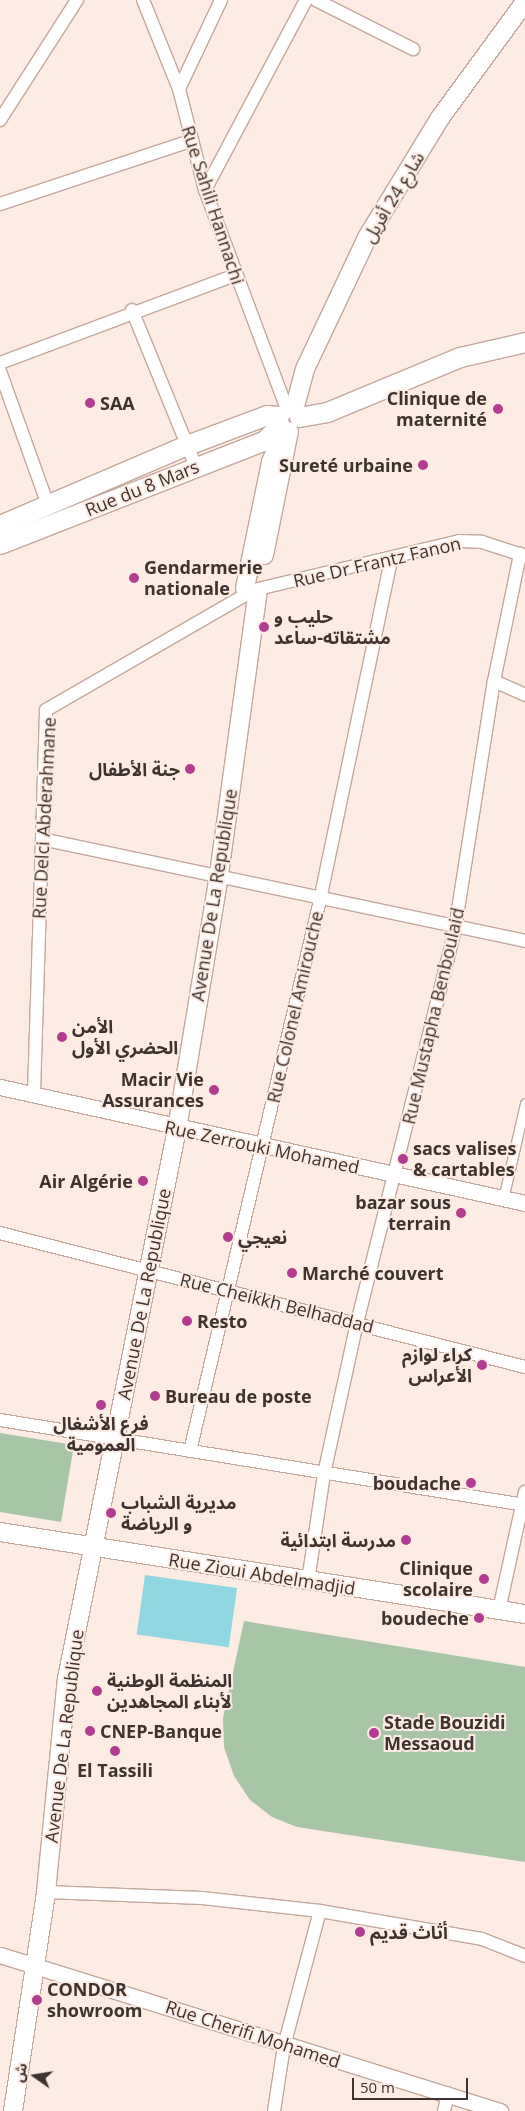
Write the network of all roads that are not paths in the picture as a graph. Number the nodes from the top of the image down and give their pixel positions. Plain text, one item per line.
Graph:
1 (77, 0) edge
2 (143, 0) edge
3 (221, 0) edge
4 (306, 0) edge
5 (316, 0) edge
6 (525, 2) edge
7 (413, 49) dead end
8 (179, 89) junction
9 (0, 120) edge
10 (190, 141) junction
11 (205, 190) junction
12 (0, 204) edge
13 (235, 274) junction
14 (132, 310) junction
15 (525, 342) edge
16 (0, 363) edge
17 (0, 371) edge
18 (287, 420) junction
19 (187, 446) junction
20 (196, 467) junction
21 (48, 505) junction
22 (0, 525) edge
23 (0, 544) edge
24 (523, 555) edge
25 (391, 560) junction
26 (252, 591) junction
27 (494, 681) junction
28 (525, 695) edge
29 (42, 839) junction
30 (219, 874) junction
31 (320, 900) junction
32 (455, 929) junction
33 (525, 941) edge
34 (0, 1087) edge
35 (34, 1093) junction
36 (525, 1104) edge
37 (177, 1129) junction
38 (262, 1146) junction
39 (395, 1176) junction
40 (503, 1199) junction
41 (525, 1203) edge
42 (0, 1233) edge
43 (150, 1271) junction
44 (227, 1289) junction
45 (357, 1322) junction
46 (525, 1367) edge
47 (0, 1420) edge
48 (114, 1440) junction
49 (190, 1451) junction
50 (324, 1474) junction
51 (525, 1492) edge
52 (523, 1505) edge
53 (0, 1532) edge
54 (92, 1547) junction
55 (308, 1581) junction
56 (499, 1610) junction
57 (525, 1614) edge
58 (46, 1892) junction
59 (320, 1911) junction
60 (0, 1955) edge
61 (525, 1956) edge
62 (36, 1964) junction
63 (284, 2046) junction
64 (448, 2093) junction
65 (16, 2110) edge
66 (274, 2111) edge
67 (444, 2111) edge
68 (500, 2111) edge

1 - 9 street
2 - 8 street, Rue Sahili Hannachi
3 - 8 street
4 - 11 street
5 - 7 street
6 - 18 main road, شارع 24 أفريل
8 - 10 street, Rue Sahili Hannachi
10 - 11 street, Rue Sahili Hannachi
10 - 12 street
11 - 13 street, Rue Sahili Hannachi
13 - 14 street
13 - 18 street, Rue Sahili Hannachi
14 - 16 street
14 - 19 street
15 - 18 main road
17 - 21 street
18 - 19 main road, Rue du 8 Mars
18 - 20 main road, Rue du 8 Mars
18 - 26 main road, شارع 24 أفريل
19 - 20 street
19 - 21 main road, Rue du 8 Mars
20 - 23 main road, Rue du 8 Mars
21 - 22 main road, Rue du 8 Mars
24 - 25 street, Rue Dr Frantz Fanon
24 - 27 street, Rue Mustapha Benboulaid
25 - 26 street, Rue Dr Frantz Fanon
25 - 31 street, Rue Colonel Amirouche
26 - 29 street, Rue Delci Abderahmane
26 - 30 main road, Avenue De La Republique
27 - 28 street
27 - 32 street, Rue Mustapha Benboulaid
29 - 30 street
29 - 35 street, Rue Delci Abderahmane
30 - 31 street
30 - 37 main road, Avenue De La Republique
31 - 32 street
31 - 38 street, Rue Colonel Amirouche
32 - 33 street
32 - 39 street, Rue Mustapha Benboulaid
34 - 35 street, Rue Zerrouki Mohamed
35 - 37 street, Rue Zerrouki Mohamed
36 - 40 street
37 - 38 street, Rue Zerrouki Mohamed
37 - 43 main road, Avenue De La Republique
38 - 39 street, Rue Zerrouki Mohamed
38 - 44 street, Rue Colonel Amirouche
39 - 40 street, Rue Zerrouki Mohamed
39 - 45 street, Rue Mustapha Benboulaid
40 - 41 street, Rue Zerrouki Mohamed
42 - 43 street, Rue Cheikkh Belhaddad
43 - 44 street, Rue Cheikkh Belhaddad
43 - 48 main road, Avenue De La Republique
44 - 45 street, Rue Cheikkh Belhaddad
44 - 49 street, Rue Colonel Amirouche
45 - 46 street, Rue Cheikkh Belhaddad
45 - 50 street, Rue Mustapha Benboulaid
47 - 48 street
48 - 49 street
48 - 54 main road, Avenue De La Republique
49 - 50 street
50 - 52 street
50 - 55 street, Rue Mustapha Benboulaid
51 - 52 street
52 - 56 street
53 - 54 main road, Rue Zioui Abdelmadjid
54 - 55 main road, Rue Zioui Abdelmadjid
54 - 58 main road, Avenue De La Republique
55 - 56 main road, Rue Zioui Abdelmadjid
56 - 57 main road, Rue Zioui Abdelmadjid
58 - 59 street
58 - 62 main road, Avenue De La Republique
59 - 61 street
59 - 63 street
60 - 62 street, Rue Cherifi Mohamed
62 - 63 street, Rue Cherifi Mohamed
62 - 65 main road, Avenue De La Republique
63 - 64 street, Rue Cherifi Mohamed
63 - 66 street
64 - 67 street
64 - 68 street, Rue Cherifi Mohamed

